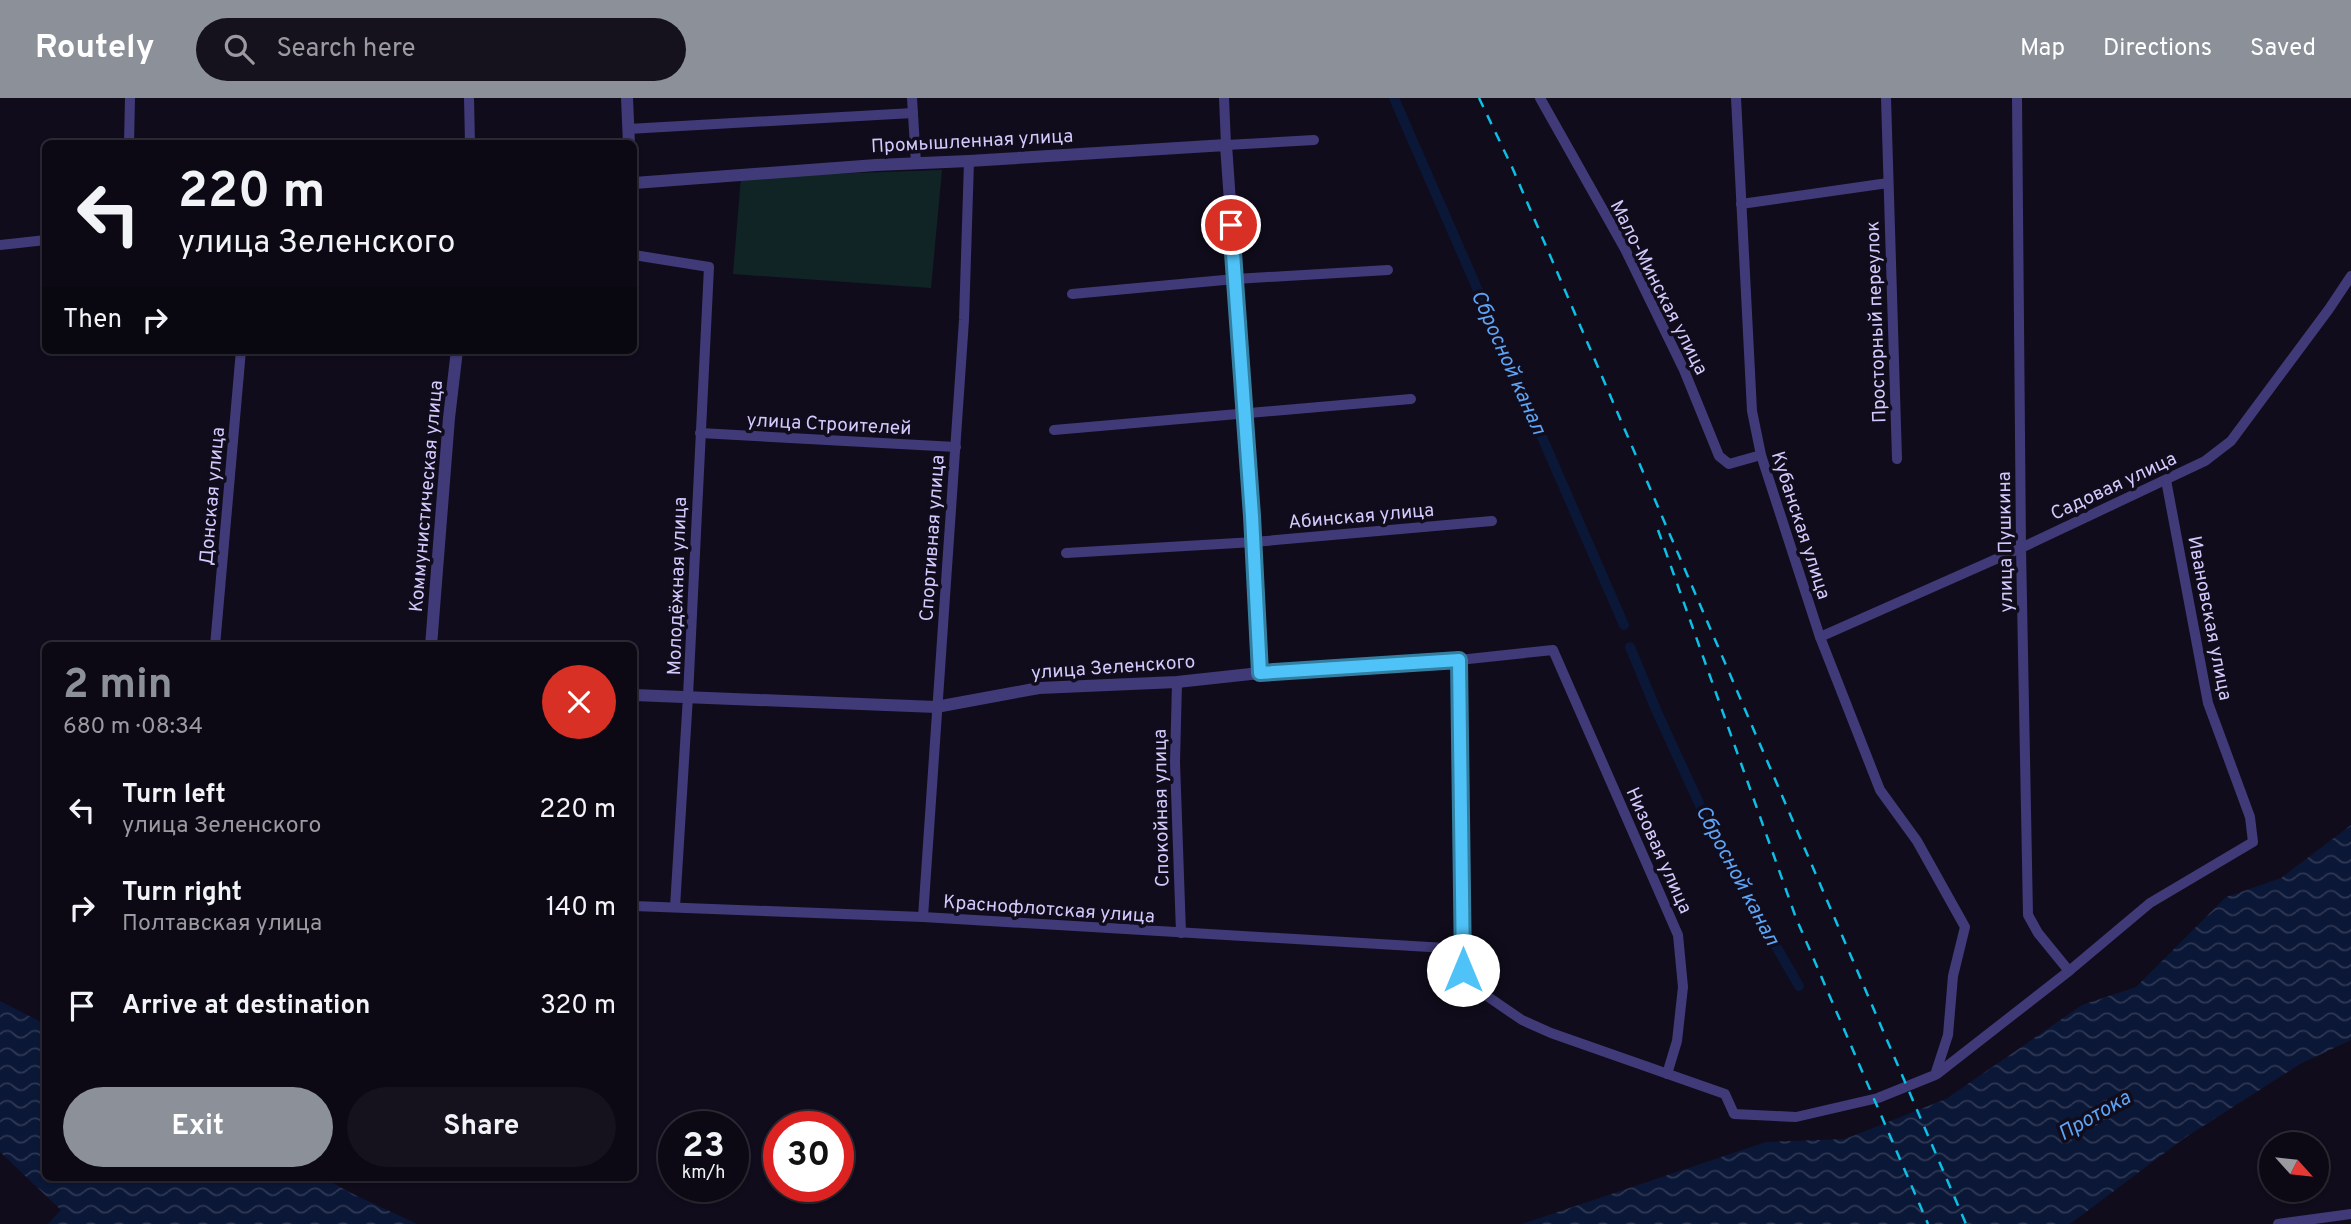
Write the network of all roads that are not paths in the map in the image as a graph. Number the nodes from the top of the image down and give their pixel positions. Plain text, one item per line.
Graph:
1 (130, 98) edge
2 (469, 98) edge
3 (626, 98) edge
4 (912, 98) edge
5 (1224, 98) edge
6 (1540, 98) edge
7 (1736, 98) edge
8 (1886, 98) edge
9 (2017, 98) edge
10 (912, 113) junction
11 (628, 129) junction
12 (129, 140) edge
13 (470, 140) edge
14 (629, 140) edge
15 (1314, 140) dead end
16 (1226, 145) junction
17 (968, 161) junction
18 (916, 163) junction
19 (637, 183) edge
20 (1888, 183) junction
21 (1741, 204) junction
22 (42, 240) edge
23 (0, 245) edge
24 (637, 255) edge
25 (1388, 270) dead end
26 (2351, 276) edge
27 (1235, 279) junction
28 (1072, 294) dead end
29 (242, 354) edge
30 (457, 354) edge
31 (1411, 399) dead end
32 (1245, 414) junction
33 (1054, 430) dead end
34 (700, 433) junction
35 (956, 447) junction
36 (1761, 455) junction
37 (1897, 459) dead end
38 (2166, 480) junction
39 (1492, 521) dead end
40 (1254, 542) junction
41 (2021, 548) junction
42 (1066, 553) dead end
43 (1820, 637) junction
44 (215, 642) edge
45 (431, 642) edge
46 (1553, 650) joint
47 (1459, 660) junction
48 (1260, 673) junction
49 (1177, 682) junction
50 (637, 695) edge
51 (688, 696) junction
52 (936, 707) junction
53 (637, 906) edge
54 (675, 907) junction
55 (923, 918) junction
56 (1181, 933) junction
57 (1463, 949) junction
58 (2069, 971) junction
59 (1667, 1074) junction
60 (1935, 1075) junction
61 (2351, 1214) edge
62 (2278, 1224) edge

1 - 12 street
2 - 13 street
3 - 11 street
4 - 10 street
5 - 16 street
6 - 36 street, Мало-Минская улица
7 - 21 street, Кубанская улица
8 - 20 street, Просторный переулок
9 - 41 street, улица Пушкина
10 - 11 street
10 - 18 street
11 - 14 street
15 - 16 street, Промышленная улица
16 - 17 street, Промышленная улица
16 - 27 street
17 - 18 street, Промышленная улица
17 - 35 street, Спортивная улица
18 - 19 street, Промышленная улица
20 - 21 street
20 - 37 street, Просторный переулок
21 - 36 street, Кубанская улица
22 - 23 street
24 - 34 street, Молодёжная улица
25 - 27 street
26 - 38 street, Садовая улица
27 - 28 street
27 - 32 street
29 - 44 street, Донская улица
30 - 45 street, Коммунистическая улица
31 - 32 street
32 - 33 street
32 - 40 street
34 - 35 street, улица Строителей
34 - 51 street, Молодёжная улица
35 - 52 street, Спортивная улица
36 - 43 street, Кубанская улица
38 - 41 street, Садовая улица
38 - 58 street, Ивановская улица
39 - 40 street, Абинская улица
40 - 42 street, Абинская улица
40 - 48 street
41 - 43 street, Садовая улица
41 - 58 street, улица Пушкина
43 - 60 street, Кубанская улица
46 - 47 street, улица Зеленского
46 - 59 street, Низовая улица
47 - 48 street, улица Зеленского
47 - 57 street
48 - 49 street, улица Зеленского
49 - 52 street, улица Зеленского
49 - 56 street, Спокойная улица
50 - 51 street, улица Зеленского
51 - 52 street, улица Зеленского
51 - 54 street, Молодёжная улица
52 - 55 street, Спортивная улица
53 - 54 street, Краснофлотская улица
54 - 55 street, Краснофлотская улица
55 - 56 street, Краснофлотская улица
56 - 57 street, Краснофлотская улица
57 - 59 street
58 - 60 street
59 - 60 street
61 - 62 street

